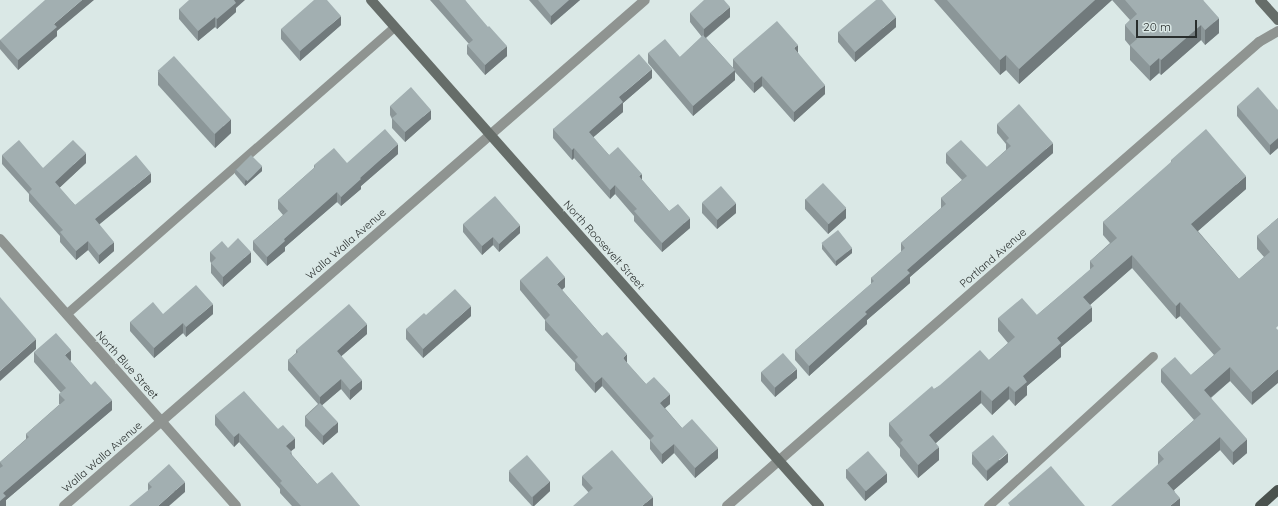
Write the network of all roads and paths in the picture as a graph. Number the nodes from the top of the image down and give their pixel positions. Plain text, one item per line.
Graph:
1 (371, 0) edge
2 (645, 0) edge
3 (1260, 0) edge
4 (1278, 20) edge
5 (394, 27) junction
6 (1278, 31) edge
7 (490, 135) junction
8 (0, 239) edge
9 (66, 314) junction
10 (1153, 356) dead end
11 (161, 421) junction
12 (779, 461) junction
13 (1278, 490) edge
14 (64, 506) edge
15 (236, 506) edge
16 (727, 506) edge
17 (819, 506) edge
18 (988, 506) edge
19 (1260, 506) edge

1 - 5 street, North Roosevelt Street
2 - 7 street, Walla Walla Avenue
3 - 4 street
5 - 7 street, North Roosevelt Street
5 - 9 lane
6 - 12 street, Portland Avenue
7 - 11 street, Walla Walla Avenue
7 - 12 street, North Roosevelt Street
8 - 9 street, North Blue Street
9 - 11 street, North Blue Street
10 - 18 lane
11 - 14 street, Walla Walla Avenue
11 - 15 street, North Blue Street
12 - 16 street, Portland Avenue
12 - 17 street, North Roosevelt Street
13 - 19 main road

